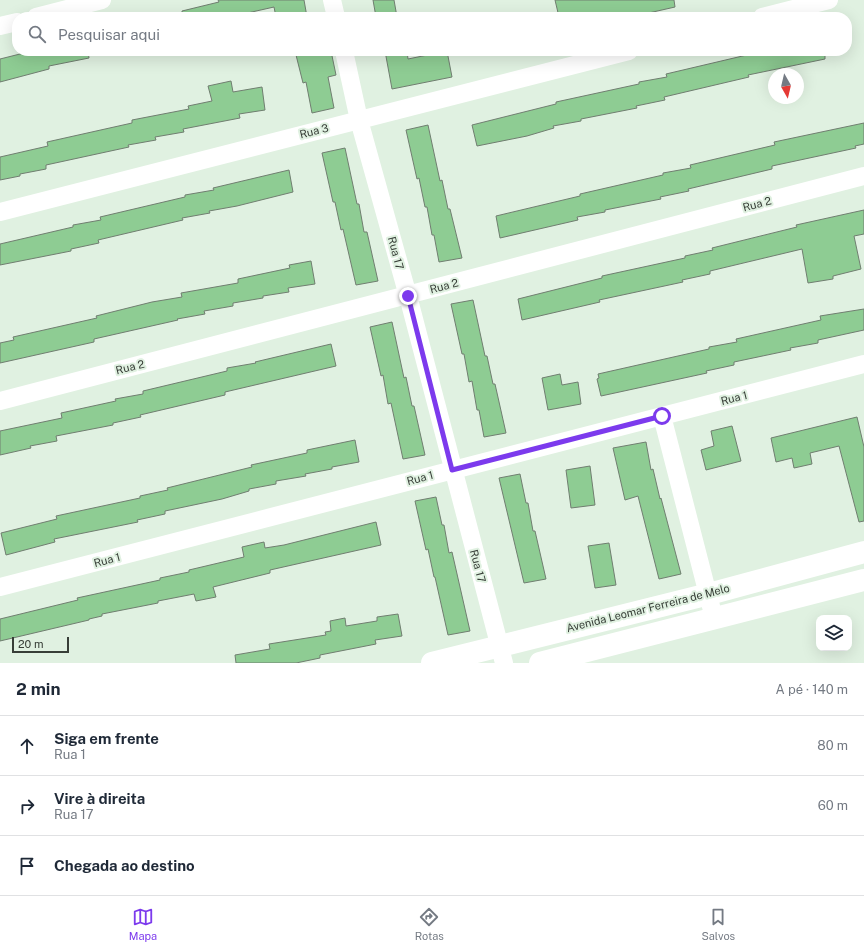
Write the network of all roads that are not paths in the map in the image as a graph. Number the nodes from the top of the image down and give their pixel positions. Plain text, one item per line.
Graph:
1 (102, 0) edge
2 (332, 0) edge
3 (829, 0) edge
4 (55, 12) edge
5 (335, 12) edge
6 (782, 12) edge
7 (12, 23) edge
8 (0, 26) edge
9 (345, 56) edge
10 (609, 56) edge
11 (359, 120) junction
12 (864, 176) edge
13 (0, 212) edge
14 (408, 296) junction
15 (864, 364) edge
16 (0, 400) edge
17 (662, 416) junction
18 (452, 470) junction
19 (864, 552) edge
20 (864, 580) edge
21 (0, 587) edge
22 (708, 594) junction
23 (714, 618) junction
24 (501, 654) edge
25 (432, 663) edge
26 (540, 663) edge

1 - 4 street
2 - 5 street
3 - 6 street
7 - 8 street
9 - 11 street, Rua 17
10 - 11 street, Rua 3
11 - 13 street, Rua 3
11 - 14 street, Rua 17
12 - 14 street, Rua 2
14 - 16 street, Rua 2
14 - 18 street, Rua 17
15 - 17 street, Rua 1
17 - 18 street, Rua 1
17 - 22 street
18 - 21 street, Rua 1
18 - 24 street, Rua 17
19 - 22 street, Avenida Leomar Ferreira de Melo
20 - 23 street
22 - 23 street
22 - 24 street, Avenida Leomar Ferreira de Melo
23 - 26 street
24 - 25 street, Avenida Leomar Ferreira de Melo

